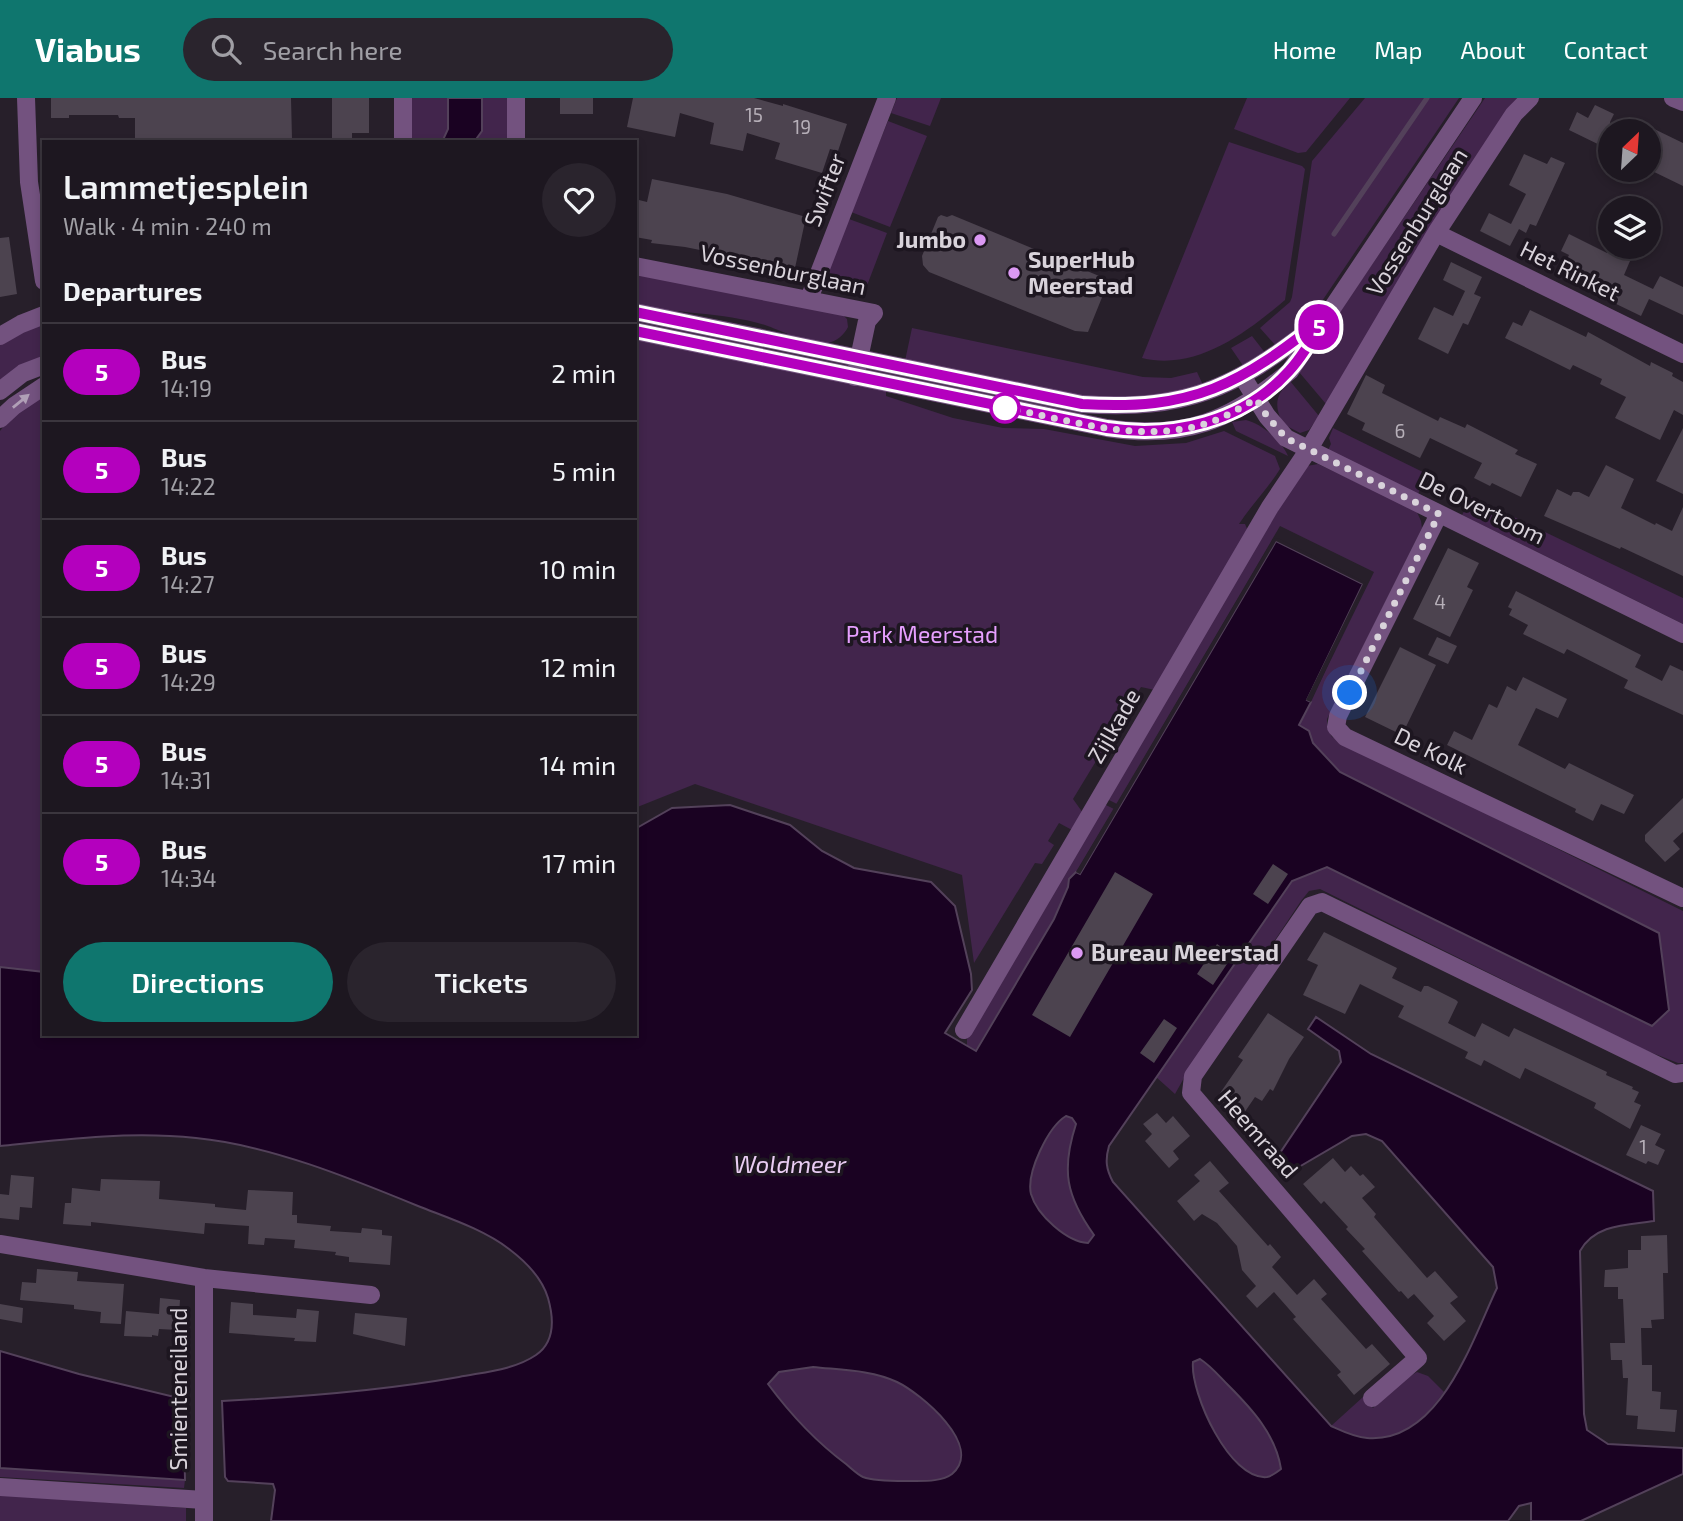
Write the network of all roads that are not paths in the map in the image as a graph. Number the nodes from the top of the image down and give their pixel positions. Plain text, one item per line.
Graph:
1 (26, 98) edge
2 (403, 98) edge
3 (516, 98) edge
4 (887, 98) edge
5 (1473, 98) edge
6 (1530, 98) edge
7 (1673, 98) edge
8 (1683, 102) edge
9 (403, 140) edge
10 (516, 140) edge
11 (1436, 233) junction
12 (637, 265) edge
13 (42, 268) edge
14 (809, 299) junction
15 (637, 312) edge
16 (42, 316) edge
17 (1325, 317) junction
18 (637, 331) edge
19 (0, 336) edge
20 (1683, 354) edge
21 (859, 358) junction
22 (42, 366) edge
23 (1242, 376) junction
24 (855, 377) junction
25 (42, 387) edge
26 (0, 391) edge
27 (1256, 399) junction
28 (0, 419) edge
29 (1309, 449) junction
30 (1439, 514) junction
31 (1683, 634) edge
32 (1683, 898) edge
33 (964, 1030) dead end
34 (1683, 1073) edge
35 (0, 1244) edge
36 (204, 1278) junction
37 (370, 1295) dead end
38 (1372, 1398) dead end
39 (0, 1487) edge
40 (204, 1500) junction
41 (204, 1521) edge

1 - 13 street
2 - 9 street
3 - 10 street
4 - 14 street, Swifter
5 - 17 street, Vossenburglaan
6 - 11 street, Vossenburglaan
7 - 8 street
11 - 20 street, Het Rinket
11 - 29 street, Vossenburglaan
12 - 14 street, Vossenburglaan
14 - 21 street, Vossenburglaan
15 - 21 street, Vossenburglaan
16 - 19 street
17 - 23 street, Vossenburglaan
17 - 27 street, Vossenburglaan
18 - 24 street, Vossenburglaan
21 - 23 street, Vossenburglaan
21 - 24 street, Vossenburglaan
22 - 26 street
23 - 27 street
24 - 27 street, Vossenburglaan
28 -> 25 street
27 - 29 street, De Overtoom
29 - 30 street, De Overtoom
29 - 33 street, Zijlkade
30 - 31 street, De Overtoom
30 - 32 street, De Kolk
34 - 38 street, Heemraad
35 - 36 street, Smienteneiland
36 - 37 street, Smienteneiland
36 - 40 street, Smienteneiland
39 - 40 street
40 - 41 street, Smienteneiland

